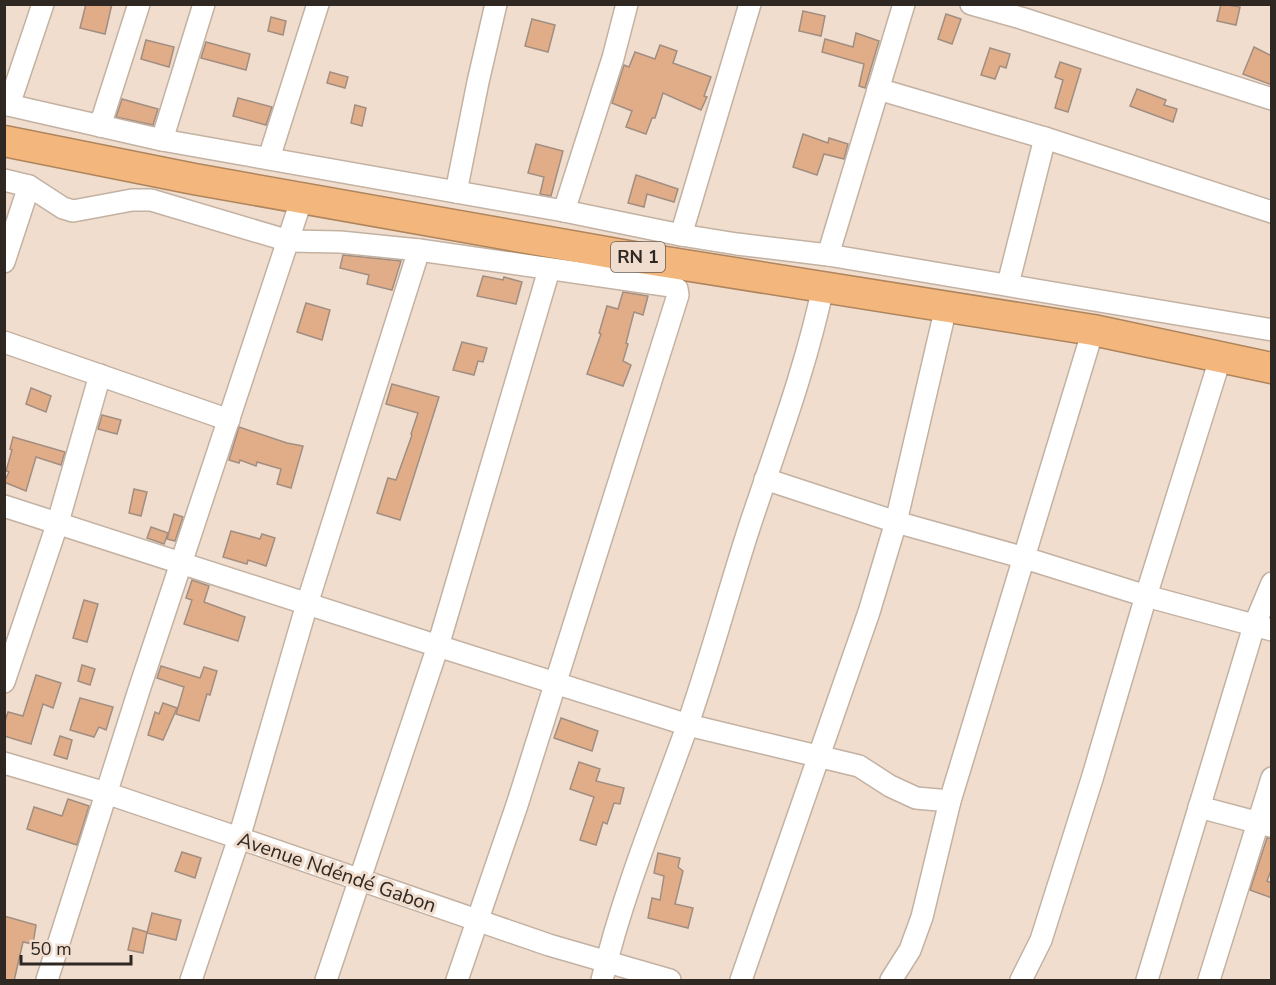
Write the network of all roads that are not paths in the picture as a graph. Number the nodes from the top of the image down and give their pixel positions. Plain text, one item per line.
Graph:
1 (43, 4) edge
2 (138, 4) edge
3 (204, 4) edge
4 (318, 4) edge
5 (496, 4) edge
6 (627, 4) edge
7 (750, 4) edge
8 (904, 4) edge
9 (971, 4) edge
10 (1022, 11) edge
11 (878, 89) junction
12 (1272, 99) edge
13 (7, 105) edge
14 (100, 126) junction
15 (1045, 138) junction
16 (162, 140) junction
17 (4, 141) edge
18 (269, 158) junction
19 (4, 180) edge
20 (29, 186) junction
21 (456, 192) junction
22 (302, 198) junction
23 (564, 211) junction
24 (1272, 212) edge
25 (681, 235) junction
26 (289, 241) junction
27 (419, 249) junction
28 (828, 255) junction
29 (4, 262) edge
30 (549, 270) junction
31 (1008, 284) junction
32 (823, 287) junction
33 (946, 307) junction
34 (1270, 325) edge
35 (1093, 330) junction
36 (4, 342) edge
37 (1221, 356) junction
38 (1264, 366) edge
39 (100, 375) junction
40 (229, 420) junction
41 (765, 479) junction
42 (4, 506) edge
43 (58, 522) junction
44 (896, 522) junction
45 (1025, 558) junction
46 (181, 563) junction
47 (1272, 583) edge
48 (1146, 596) junction
49 (307, 604) junction
50 (1263, 628) edge
51 (438, 646) junction
52 (4, 682) edge
53 (555, 683) junction
54 (688, 724) junction
55 (819, 757) junction
56 (4, 763) edge
57 (1272, 778) edge
58 (106, 793) junction
59 (950, 801) junction
60 (1199, 807) junction
61 (1265, 824) edge
62 (239, 838) junction
63 (358, 880) junction
64 (477, 919) junction
65 (604, 971) edge
66 (47, 981) edge
67 (190, 981) edge
68 (326, 981) edge
69 (457, 981) edge
70 (670, 981) edge
71 (741, 981) edge
72 (891, 981) edge
73 (1021, 981) edge
74 (1147, 981) edge
75 (1209, 981) edge

1 - 13 street
2 - 14 street
3 - 16 street
4 - 18 street
5 - 21 street
6 - 23 street
7 - 25 street
8 - 11 street
9 - 10 street
10 - 12 street
11 - 15 street
11 - 28 street
13 - 14 street
14 - 16 street
15 - 24 street
15 - 31 street
16 - 18 street
17 - 22 highway, RN 1
18 - 21 street
19 - 20 street
20 - 26 street
20 - 29 street
21 - 23 street
22 - 26 street
22 - 32 highway, RN 1
23 - 25 street
25 - 28 street
26 - 27 street
26 - 40 street
27 - 30 street
27 - 49 street
28 - 31 street
30 - 51 street
30 - 53 street
31 - 34 street
32 - 33 highway, RN 1
32 - 41 street
33 - 35 highway, RN 1
33 - 44 street
34 - 38 street
35 - 37 highway, RN 1
35 - 45 street
36 - 39 street
37 - 38 highway, RN 1
37 - 48 street
39 - 40 street
39 - 43 street
40 - 46 street
41 - 44 street
41 - 54 street
42 - 43 street
43 - 46 street
43 - 52 street
44 - 45 street
44 - 55 street
45 - 48 street
45 - 59 street
46 - 49 street
46 - 58 street
47 - 50 street
48 - 50 street
48 - 73 street
49 - 51 street
49 - 62 street
50 - 60 street
51 - 53 street
51 - 63 street
53 - 54 street
53 - 64 street
54 - 55 street
54 - 65 street
55 - 59 street
55 - 71 street
56 - 58 street, Avenue Ndéndé Gabon
57 - 61 street
58 - 62 street, Avenue Ndéndé Gabon
58 - 66 street
59 - 72 street
60 - 61 street
60 - 74 street
61 - 75 street
62 - 63 street, Avenue Ndéndé Gabon
62 - 67 street
63 - 64 street, Avenue Ndéndé Gabon
63 - 68 street
64 - 65 street, Avenue Ndéndé Gabon
64 - 69 street
65 - 70 street, Avenue Ndéndé Gabon

